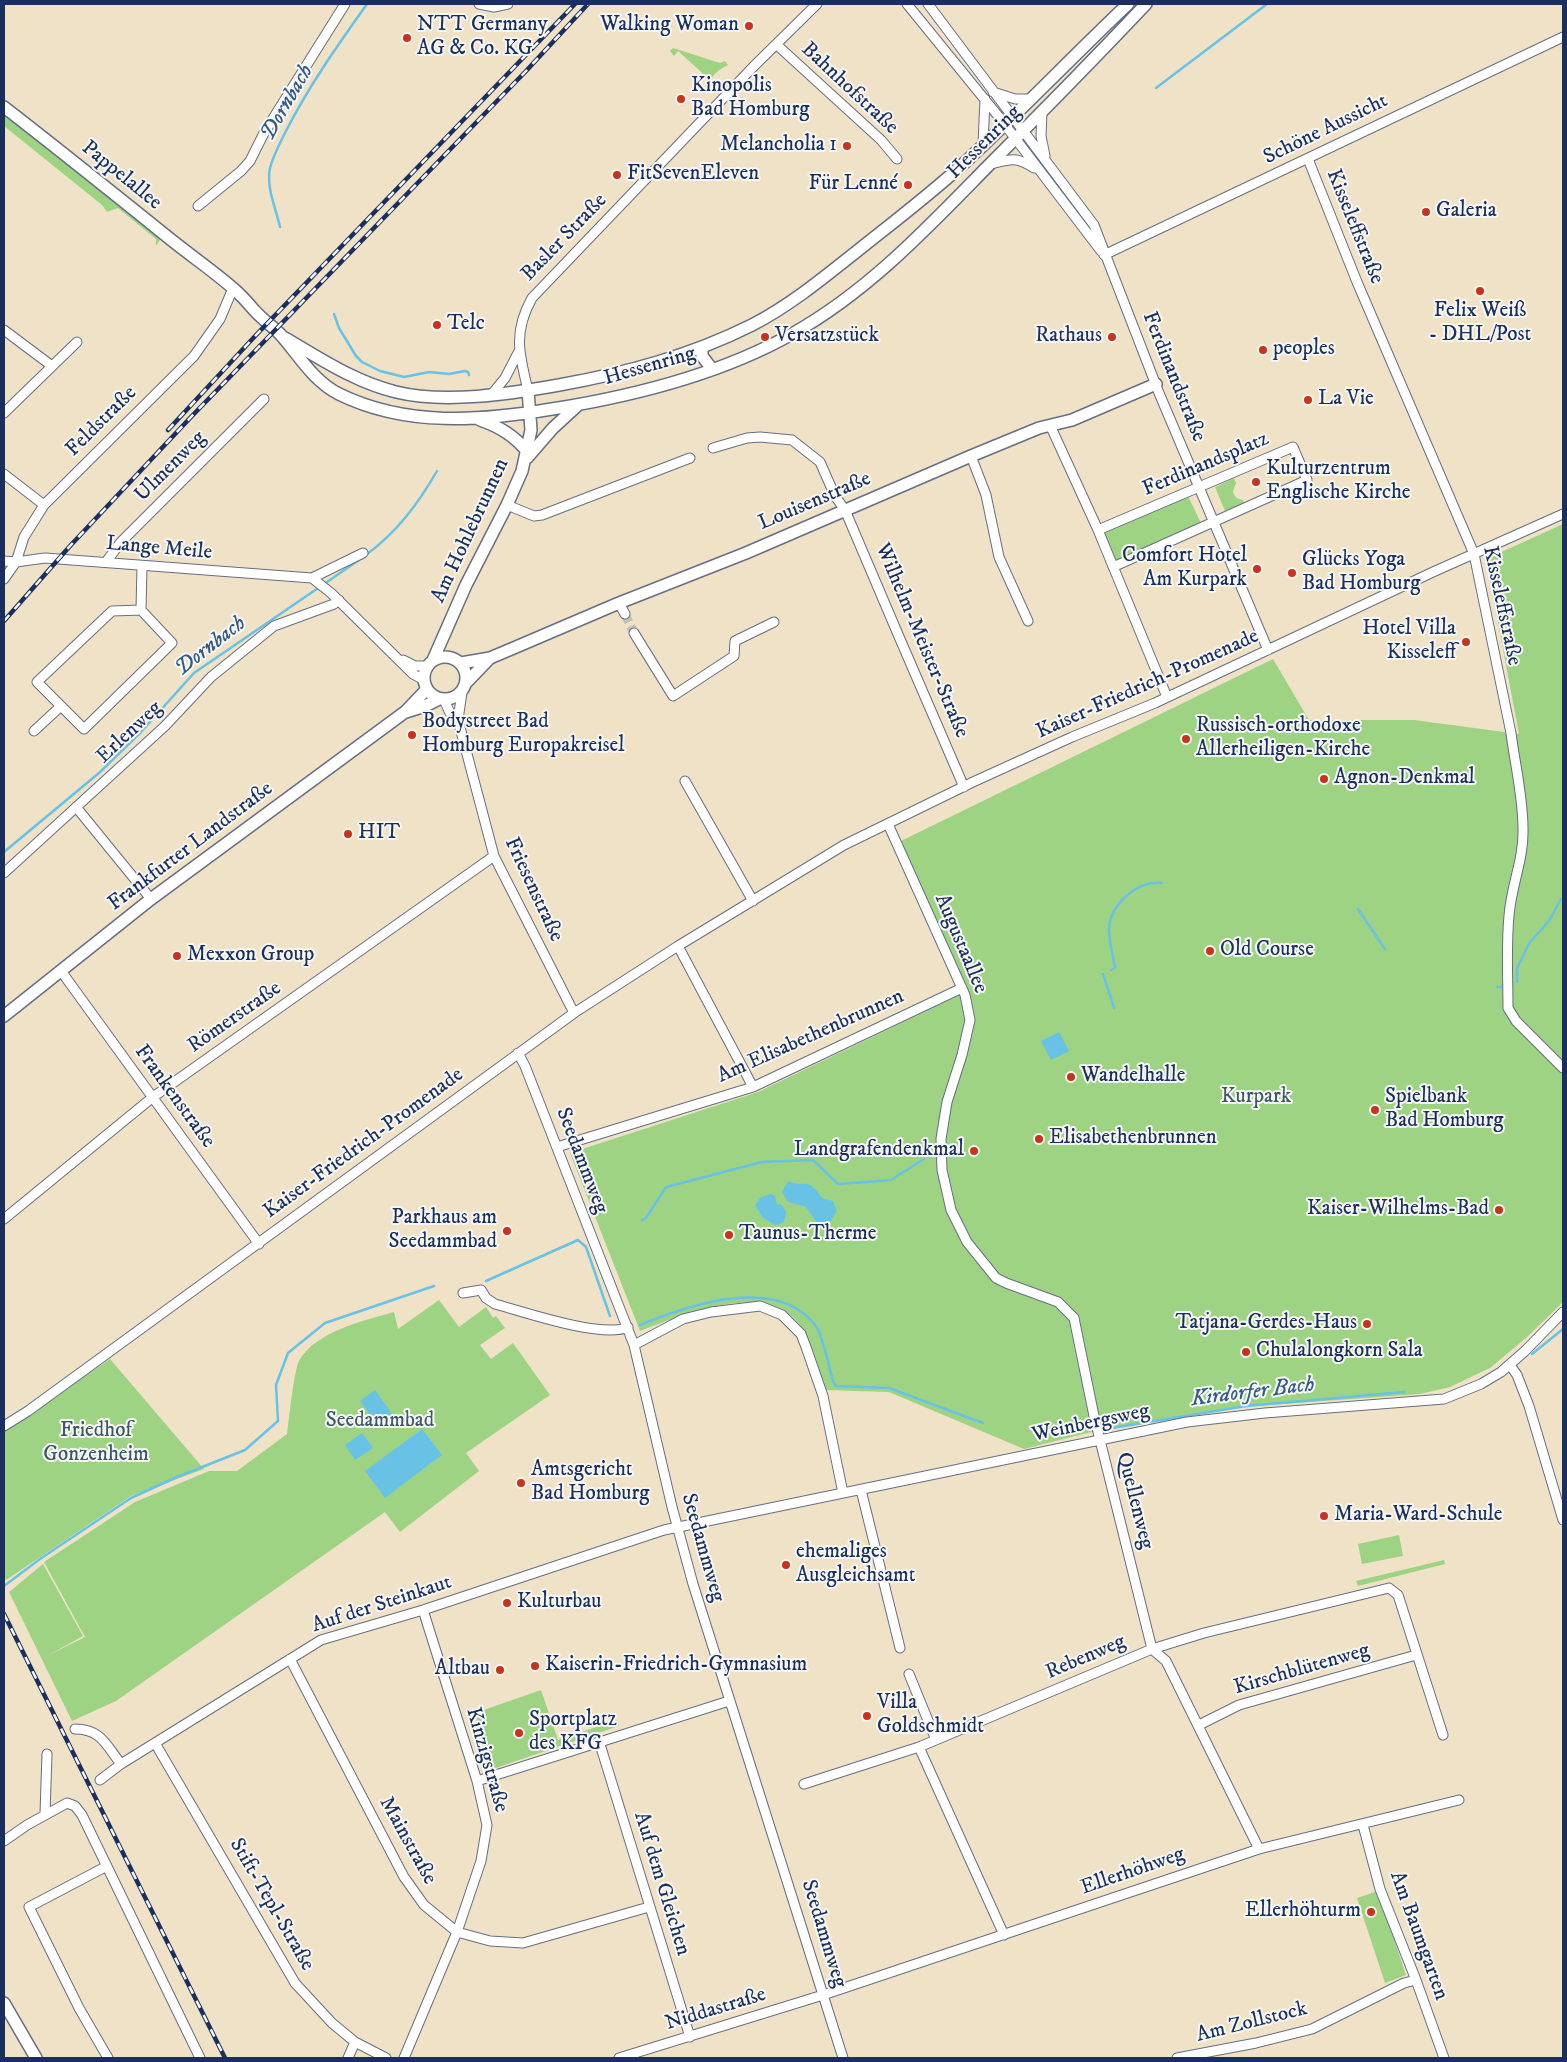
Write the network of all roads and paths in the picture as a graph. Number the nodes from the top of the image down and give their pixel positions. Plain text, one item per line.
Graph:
1 (345, 4) edge
2 (479, 4) edge
3 (508, 4) edge
4 (817, 4) edge
5 (907, 4) edge
6 (928, 4) edge
7 (1128, 4) edge
8 (1146, 4) edge
9 (1563, 37) edge
10 (777, 45) junction
11 (993, 92) junction
12 (985, 99) junction
13 (1030, 99) junction
14 (4, 107) edge
15 (1042, 112) junction
16 (1008, 120) junction
17 (1019, 135) junction
18 (983, 144) junction
19 (897, 159) dead end
20 (1308, 159) junction
21 (1046, 161) junction
22 (990, 164) junction
23 (1039, 171) junction
24 (198, 206) dead end
25 (1104, 255) junction
26 (214, 275) junction
27 (231, 293) junction
28 (254, 310) junction
29 (4, 330) edge
30 (282, 336) junction
31 (77, 342) dead end
32 (702, 348) junction
33 (519, 350) junction
34 (52, 366) junction
35 (712, 369) junction
36 (1156, 384) junction
37 (528, 390) junction
38 (492, 394) junction
39 (264, 399) dead end
40 (578, 405) junction
41 (4, 412) edge
42 (530, 413) junction
43 (476, 419) junction
44 (1050, 426) junction
45 (713, 448) dead end
46 (971, 456) junction
47 (526, 457) junction
48 (690, 458) dead end
49 (4, 474) edge
50 (1200, 487) junction
51 (44, 505) junction
52 (507, 505) junction
53 (845, 510) junction
54 (1563, 514) edge
55 (1215, 522) junction
56 (1098, 530) junction
57 (363, 553) dead end
58 (1474, 554) junction
59 (4, 561) edge
60 (16, 562) junction
61 (106, 562) junction
62 (142, 566) junction
63 (1114, 567) junction
64 (4, 579) edge
65 (314, 579) junction
66 (339, 600) junction
67 (619, 603) junction
68 (141, 610) junction
69 (625, 614) tunnel mouth
70 (774, 622) dead end
71 (1028, 622) dead end
72 (448, 627) junction
73 (634, 633) tunnel mouth
74 (1268, 650) junction
75 (447, 656) junction
76 (396, 657) junction
77 (490, 658) junction
78 (430, 663) junction
79 (460, 663) junction
80 (425, 685) junction
81 (464, 687) junction
82 (1167, 697) junction
83 (442, 699) junction
84 (61, 706) junction
85 (405, 712) junction
86 (458, 720) junction
87 (34, 731) dead end
88 (685, 781) dead end
89 (964, 787) junction
90 (76, 807) junction
91 (888, 824) junction
92 (494, 856) junction
93 (4, 873) edge
94 (151, 899) junction
95 (753, 901) junction
96 (678, 946) junction
97 (61, 971) junction
98 (962, 988) junction
99 (574, 1013) junction
100 (4, 1016) edge
101 (518, 1053) junction
102 (1563, 1068) edge
103 (753, 1087) junction
104 (152, 1097) junction
105 (941, 1139) joint
106 (557, 1147) junction
107 (4, 1219) edge
108 (259, 1244) junction
109 (463, 1293) dead end
110 (1563, 1312) edge
111 (628, 1327) junction
112 (634, 1345) junction
113 (1510, 1365) junction
114 (4, 1426) edge
115 (1100, 1440) junction
116 (861, 1490) junction
117 (843, 1493) junction
118 (1563, 1520) edge
119 (676, 1526) junction
120 (423, 1610) junction
121 (900, 1648) dead end
122 (1152, 1649) junction
123 (1416, 1655) junction
124 (290, 1660) junction
125 (909, 1674) dead end
126 (729, 1701) junction
127 (1199, 1724) junction
128 (74, 1729) dead end
129 (1443, 1735) dead end
130 (936, 1740) junction
131 (599, 1742) junction
132 (155, 1743) junction
133 (919, 1747) junction
134 (47, 1754) dead end
135 (121, 1764) junction
136 (100, 1780) dead end
137 (477, 1781) junction
138 (804, 1784) dead end
139 (1459, 1800) dead end
140 (45, 1814) junction
141 (1363, 1825) junction
142 (4, 1841) edge
143 (1260, 1849) junction
144 (107, 1866) junction
145 (649, 1907) junction
146 (457, 1932) junction
147 (1004, 1935) junction
148 (1416, 1980) junction
149 (823, 1995) junction
150 (4, 2004) edge
151 (690, 2037) junction
152 (355, 2042) junction
153 (36, 2058) edge
154 (108, 2058) edge
155 (200, 2058) edge
156 (348, 2058) edge
157 (386, 2058) edge
158 (404, 2058) edge
159 (619, 2058) edge
160 (843, 2058) edge
161 (1177, 2058) edge
162 (1444, 2058) edge

1 - 24 street
2 - 3 street
4 - 10 street, Basler Straße
5 - 12 street
6 - 11 street
7 - 13 street, Hessenring
8 - 15 street, Hessenring
9 - 20 street, Schöne Aussicht
10 - 19 street, Bahnhofstraße
10 - 33 street, Basler Straße
11 - 13 street
11 - 16 street
12 - 16 street
12 - 18 street
13 - 16 street, Hessenring
14 - 26 street, Pappelallee
15 - 17 street, Hessenring
15 - 21 street
16 - 17 street
16 - 18 street, Hessenring
17 - 21 street
17 - 22 street, Hessenring
17 - 23 street
18 - 32 street, Hessenring
20 - 25 street, Schöne Aussicht
20 - 58 street, Kisseleffstraße
21 - 25 street
22 - 23 street
22 - 35 street, Hessenring
23 - 25 street
25 - 36 street, Ferdinandstraße
26 - 27 street, Pappelallee
26 - 28 street, Pappelallee
27 - 28 street, Pappelallee
27 - 51 street, Feldstraße
28 - 30 street, Pappelallee
29 - 34 street
30 - 38 street, Hessenring
30 - 43 street, Hessenring
31 - 34 street
32 - 35 street
32 - 37 street, Hessenring
33 - 37 street, Basler Straße
33 - 38 street
34 - 41 street
35 - 40 street, Hessenring
36 - 44 street, Louisenstraße
36 - 50 street, Ferdinandstraße
37 - 38 street, Hessenring
37 - 42 street, Am Hohlebrunnen
39 - 61 street, Ulmenweg
40 - 42 street, Hessenring
40 - 47 street
42 - 43 street, Hessenring
42 - 47 street, Am Hohlebrunnen
43 - 47 street
44 - 46 street, Louisenstraße
44 - 56 street
45 - 53 street, Wilhelm-Meister-Straße
46 - 53 street, Louisenstraße
46 - 71 street
47 - 52 street, Am Hohlebrunnen
48 - 52 street
49 - 51 street
50 - 55 street, Ferdinandstraße
50 - 55 street, Ferdinandsplatz
50 - 56 street, Ferdinandsplatz
51 - 60 street, Feldstraße
52 - 72 street, Am Hohlebrunnen
53 - 67 street, Louisenstraße
53 - 89 street, Wilhelm-Meister-Straße
54 - 58 street, Kaiser-Friedrich-Promenade
55 - 63 street, Ferdinandsplatz
55 - 74 street, Ferdinandstraße
56 - 63 street
57 - 65 street
58 - 74 street, Kaiser-Friedrich-Promenade
58 - 102 street, Kisseleffstraße
59 - 60 street, Lange Meile
60 - 61 street, Lange Meile
60 - 64 street, Feldstraße
61 - 62 street, Lange Meile
62 - 65 street, Lange Meile
62 - 68 street
63 - 82 street
65 - 66 street
66 - 76 street
66 - 90 street, Erlenweg
67 - 69 street
67 - 77 street, Louisenstraße
68 - 84 street
68 - 84 street
70 - 73 street
72 - 75 street, Am Hohlebrunnen
72 - 78 street, Am Hohlebrunnen
74 - 82 street, Kaiser-Friedrich-Promenade
75 - 78 street
75 - 79 street
76 - 78 street
76 - 80 street
77 - 79 street, Louisenstraße
77 - 81 street, Louisenstraße
78 - 80 street
79 - 81 street
80 - 83 street
80 - 85 street, Frankfurter Landstraße
81 - 83 street
81 - 86 street, Friesenstraße
82 - 89 street, Kaiser-Friedrich-Promenade
83 - 85 street, Frankfurter Landstraße
83 - 86 street, Friesenstraße
84 - 87 street
85 - 94 street, Frankfurter Landstraße
86 - 92 street, Friesenstraße
88 - 95 street
89 - 91 street, Kaiser-Friedrich-Promenade
90 - 93 street, Erlenweg
90 - 94 street
91 - 95 street, Kaiser-Friedrich-Promenade
91 - 98 street, Augustaallee
92 - 99 street, Friesenstraße
92 - 104 street, Römerstraße
94 - 97 street, Frankfurter Landstraße
95 - 96 street, Kaiser-Friedrich-Promenade
96 - 99 street, Kaiser-Friedrich-Promenade
96 - 103 street
97 - 100 street, Frankfurter Landstraße
97 - 104 street, Frankenstraße
98 - 103 street, Am Elisabethenbrunnen
98 - 105 street, Augustaallee
99 - 101 street, Kaiser-Friedrich-Promenade
101 - 106 street, Seedammweg
101 - 108 street, Kaiser-Friedrich-Promenade
103 - 106 street, Am Elisabethenbrunnen
104 - 107 street, Römerstraße
104 - 108 street, Frankenstraße
105 - 115 street, Quellenweg
106 - 111 street, Seedammweg
108 - 114 street, Kaiser-Friedrich-Promenade
109 - 111 street
110 - 113 street, Weinbergsweg
111 - 112 street, Seedammweg
112 - 117 street
112 - 119 street, Seedammweg
113 - 115 street, Weinbergsweg
113 - 118 street
115 - 116 street, Weinbergsweg
115 - 122 street, Quellenweg
116 - 117 street, Weinbergsweg
116 - 121 street
117 - 119 street, Weinbergsweg
119 - 120 street, Auf der Steinkaut
119 - 126 street, Seedammweg
120 - 124 street, Auf der Steinkaut
120 - 137 street, Kinzigstraße
122 - 123 street, Rebenweg
122 - 127 street, Quellenweg
122 - 130 street, Rebenweg
123 - 127 street, Kirschblütenweg
123 - 129 street
124 - 132 street, Auf der Steinkaut
124 - 146 street, Mainstraße
125 - 130 street
126 - 131 street
126 - 149 street, Seedammweg
127 - 143 street, Quellenweg
128 - 135 street
130 - 133 street, Rebenweg
131 - 137 street
131 - 145 street, Auf dem Gleichen
132 - 135 street, Auf der Steinkaut
132 - 152 street, Stift-Tepl-Straße
133 - 138 street, Rebenweg
133 - 147 street
134 - 140 street
135 - 136 street, Auf der Steinkaut
137 - 146 street, Kinzigstraße
139 - 141 street, Ellerhöhweg
140 - 142 street
140 - 144 street
141 - 143 street, Ellerhöhweg
141 - 148 street, Am Baumgarten
143 - 147 street, Ellerhöhweg
144 - 154 street
144 - 155 street
145 - 146 street, Mainstraße
145 - 151 street, Auf dem Gleichen
146 - 158 street, Kinzigstraße
147 - 149 street, Ellerhöhweg
148 - 161 street, Am Zollstock
148 - 162 street, Am Baumgarten
149 - 151 street, Niddastraße
149 - 160 street, Seedammweg
150 - 153 street
151 - 159 street, Niddastraße
152 - 156 street
152 - 157 street, Stift-Tepl-Straße

